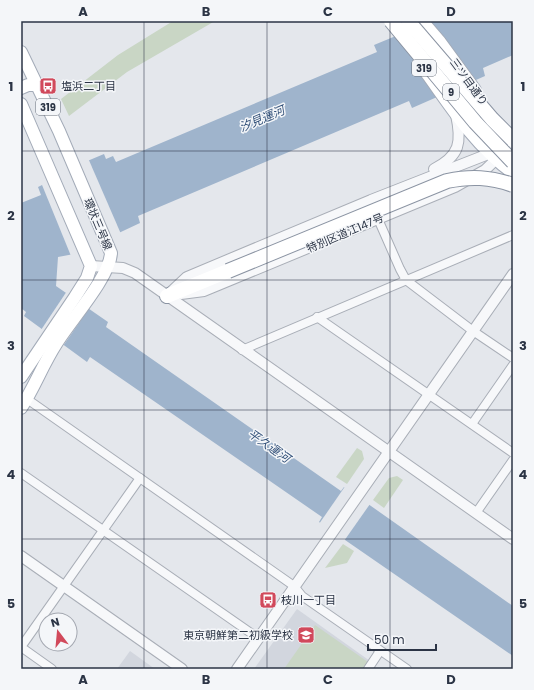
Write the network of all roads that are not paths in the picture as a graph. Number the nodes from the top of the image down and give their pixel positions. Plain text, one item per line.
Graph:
1 (391, 21) edge
2 (408, 21) edge
3 (422, 21) edge
4 (21, 52) edge
5 (25, 71) edge
6 (37, 85) junction
7 (21, 88) edge
8 (21, 104) edge
9 (456, 115) junction
10 (513, 143) edge
11 (492, 157) junction
12 (513, 162) edge
13 (513, 173) edge
14 (513, 185) edge
15 (371, 200) junction
16 (378, 219) junction
17 (513, 236) edge
18 (91, 266) junction
19 (108, 266) junction
20 (513, 274) edge
21 (406, 280) junction
22 (167, 296) junction
23 (80, 300) junction
24 (317, 317) junction
25 (473, 331) junction
26 (51, 341) junction
27 (242, 350) junction
28 (513, 358) edge
29 (513, 366) edge
30 (21, 377) edge
31 (428, 394) junction
32 (24, 404) edge
33 (472, 424) junction
34 (389, 452) junction
35 (513, 453) edge
36 (513, 460) edge
37 (21, 473) edge
38 (140, 478) junction
39 (476, 513) junction
40 (103, 530) junction
41 (513, 539) edge
42 (21, 556) edge
43 (65, 586) junction
44 (294, 586) junction
45 (258, 638) junction
46 (21, 647) edge
47 (380, 651) junction
48 (52, 669) edge
49 (182, 669) edge
50 (237, 669) edge
51 (368, 669) edge
52 (407, 669) edge

1 - 9 main road, 319, bridge
1 - 12 highway, 9, bridge
2 - 10 highway, 9, bridge
3 - 10 main road, 三ツ目通り / 319
4 - 5 main road, 環状三号線 / 319
5 - 6 main road, 環状三号線 / 319
6 - 7 main road
6 - 19 main road, 環状三号線 / 319
8 - 18 main road, 環状三号線 / 319
9 - 11 main road, 319
9 - 15 street, 特別区道江147号
10 - 11 street, 特別区道江147号
11 - 13 main road, 319
11 - 15 street, 特別区道江147号
11 - 16 street, 特別区道江147号
14 - 22 highway, bridge
15 - 22 street, 特別区道江147号
16 - 21 street
16 - 22 street, 特別区道江147号
17 - 21 street
18 - 19 street
18 - 23 main road, 環状三号線 / 319
19 - 22 street
19 - 23 main road, 環状三号線 / 319
20 - 25 street
21 - 24 street
21 - 25 street
22 - 27 street
23 - 26 main road, 環状三号線 / 319
24 - 27 street
24 - 31 street
25 - 28 street
25 - 31 street
26 - 30 main road, 環状三号線 / 319
26 - 32 main road, 環状三号線 / 319
27 - 34 street
29 - 33 street
31 - 33 street
31 - 34 street
32 - 38 street
33 - 35 street
34 - 39 street
34 - 44 street
36 - 39 street
37 - 40 street
38 - 40 street
38 - 44 street
39 - 41 street
40 - 43 street
40 - 45 street
42 - 43 street
43 - 46 street
43 - 49 street
44 - 45 street
44 - 47 street
45 - 50 street
46 - 48 street
47 - 51 street
47 - 52 street

